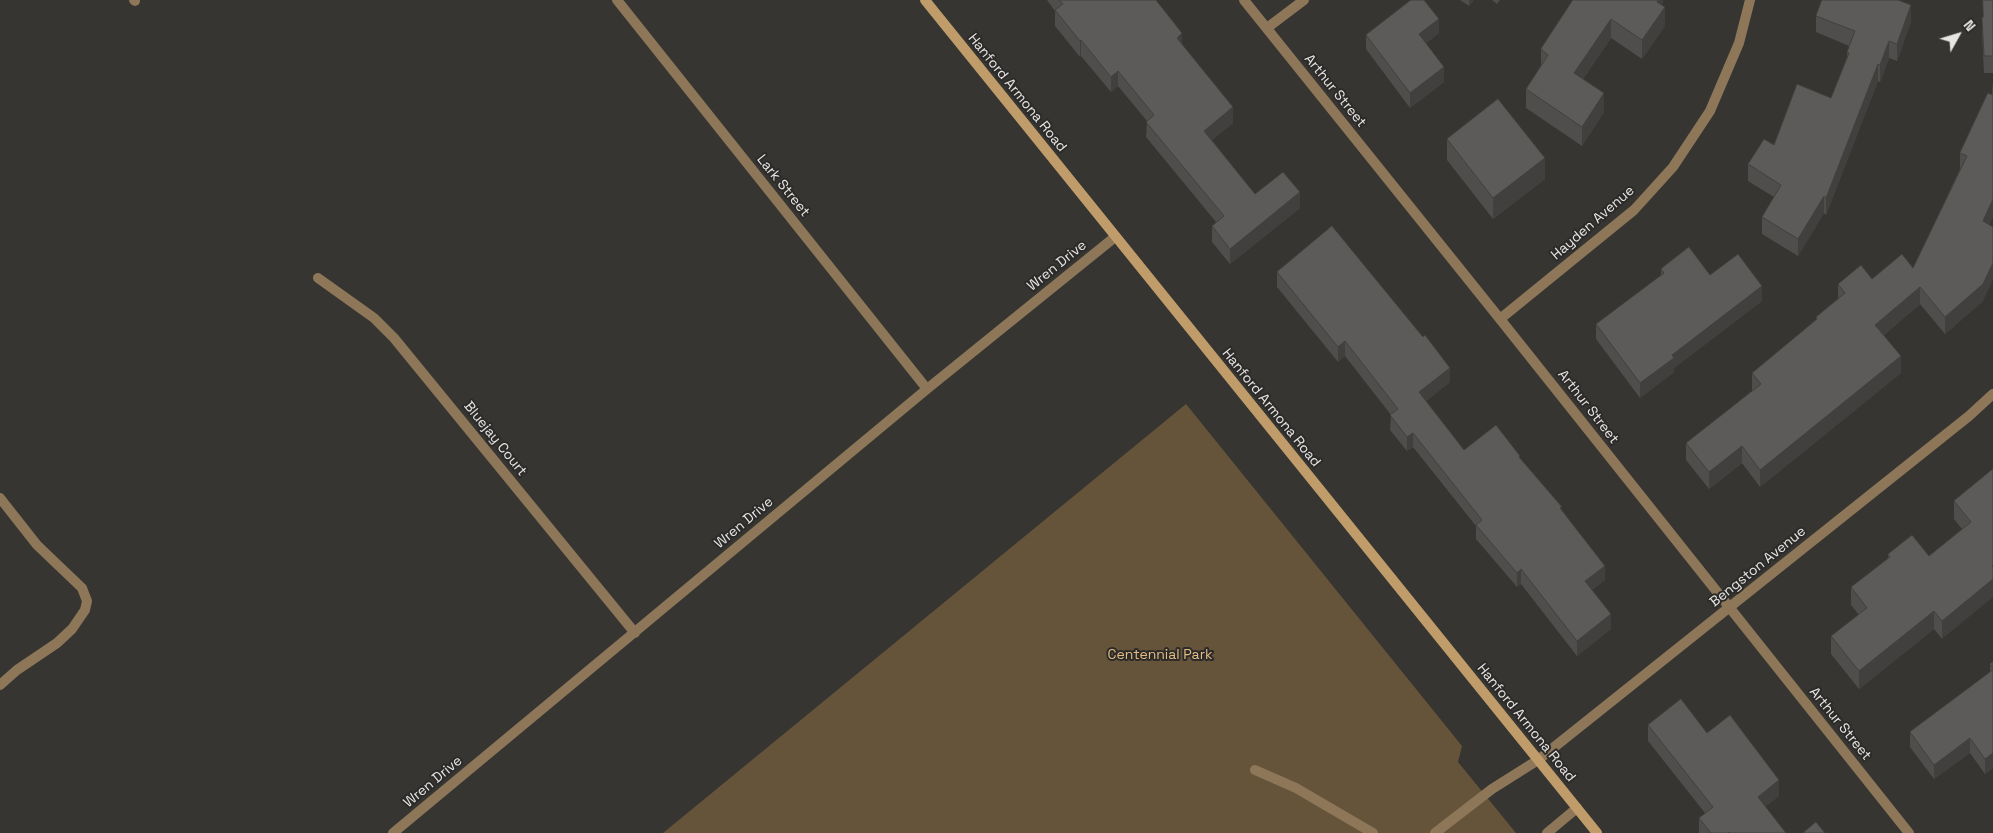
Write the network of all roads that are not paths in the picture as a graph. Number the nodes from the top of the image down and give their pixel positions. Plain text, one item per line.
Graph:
1 (617, 0) edge
2 (925, 0) edge
3 (1244, 0) edge
4 (1304, 0) edge
5 (1750, 0) edge
6 (1267, 28) junction
7 (1115, 237) junction
8 (318, 278) dead end
9 (1500, 319) junction
10 (927, 389) junction
11 (1993, 394) edge
12 (0, 498) edge
13 (1729, 608) junction
14 (635, 633) junction
15 (0, 685) edge
16 (1538, 760) junction
17 (1255, 770) dead end
18 (1577, 808) junction
19 (393, 833) edge
20 (1373, 833) edge
21 (1435, 833) edge
22 (1547, 833) edge
23 (1597, 833) edge
24 (1909, 833) edge

1 - 10 street, Lark Street
2 - 7 main road, Hanford Armona Road
3 - 6 street, Arthur Street
4 - 6 street
5 - 9 street, Hayden Avenue
6 - 9 street, Arthur Street
7 - 10 street, Wren Drive
7 - 16 main road, Hanford Armona Road
8 - 14 street, Bluejay Court
9 - 13 street, Arthur Street
10 - 14 street, Wren Drive
11 - 13 street, Bengston Avenue
12 - 15 street
13 - 16 street, Bengston Avenue
13 - 24 street, Arthur Street
14 - 19 street, Wren Drive
16 - 18 main road, Hanford Armona Road
16 - 21 street, Bengston Avenue
17 - 20 street
18 - 22 street
18 - 23 main road, Hanford Armona Road

